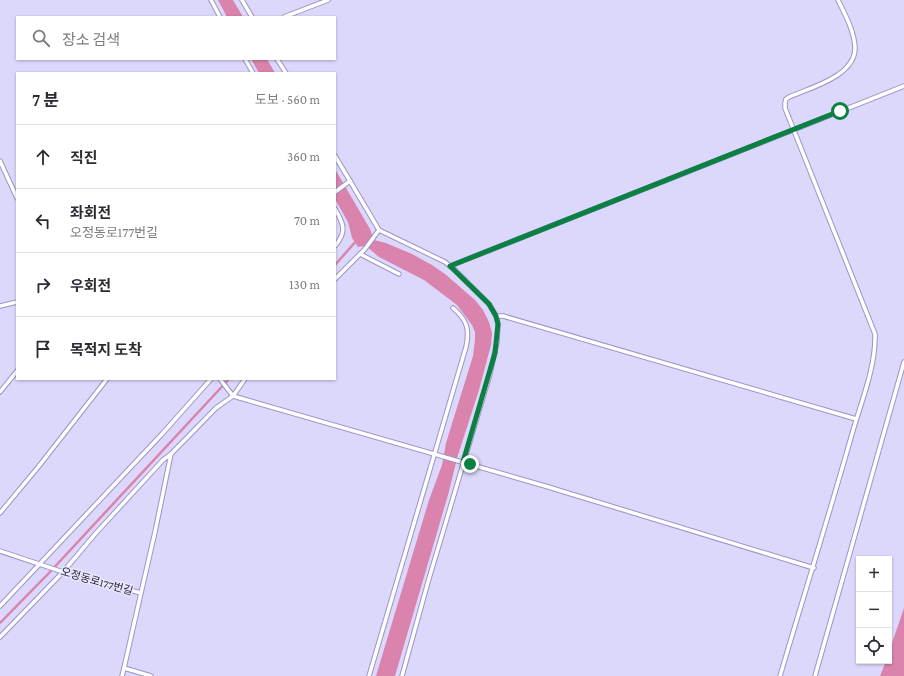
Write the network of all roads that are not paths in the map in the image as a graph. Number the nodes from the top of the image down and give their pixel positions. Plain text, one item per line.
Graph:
1 (211, 0) edge
2 (242, 0) edge
3 (328, 0) edge
4 (838, 0) edge
5 (219, 16) edge
6 (251, 16) edge
7 (287, 16) edge
8 (246, 60) edge
9 (278, 60) edge
10 (252, 72) edge
11 (285, 72) edge
12 (904, 86) edge
13 (794, 130) junction
14 (336, 158) edge
15 (0, 161) edge
16 (348, 182) junction
17 (336, 191) edge
18 (16, 196) edge
19 (336, 211) edge
20 (378, 232) junction
21 (336, 244) edge
22 (360, 254) junction
23 (450, 266) junction
24 (399, 274) dead end
25 (336, 279) edge
26 (16, 302) edge
27 (0, 306) edge
28 (453, 308) dead end
29 (496, 316) junction
30 (904, 362) edge
31 (16, 372) edge
32 (106, 380) edge
33 (211, 380) edge
34 (221, 380) edge
35 (243, 380) edge
36 (0, 392) edge
37 (232, 394) junction
38 (856, 419) junction
39 (171, 454) junction
40 (437, 454) junction
41 (462, 461) junction
42 (0, 513) edge
43 (0, 551) edge
44 (41, 565) junction
45 (814, 568) junction
46 (61, 572) junction
47 (140, 593) junction
48 (0, 606) edge
49 (0, 636) edge
50 (124, 668) junction
51 (122, 676) edge
52 (151, 676) edge
53 (369, 676) edge
54 (402, 676) edge
55 (780, 676) edge
56 (815, 676) edge

1 - 5 lane
2 - 6 lane
3 - 7 lane
4 - 13 lane
8 - 10 lane
9 - 11 lane
12 - 13 lane
13 - 23 lane
13 - 38 lane
14 - 16 lane
15 - 18 lane
16 - 17 lane
16 - 20 lane
19 - 21 lane
20 - 22 lane
20 - 23 lane
22 - 24 lane
22 - 25 lane
23 - 29 lane
26 - 27 lane
28 - 40 lane
29 - 38 lane
29 - 41 lane
30 - 56 lane
31 - 36 lane
32 - 42 lane
33 - 44 lane
34 - 37 lane
35 - 37 lane
37 - 39 lane
37 - 40 lane
38 - 45 lane
39 - 46 lane
39 - 47 lane
40 - 41 lane
40 - 53 lane
41 - 45 lane
41 - 54 lane
43 - 44 lane, 오정동로177번길
44 - 46 lane, 오정동로177번길
44 - 48 lane
45 - 55 lane
46 - 47 lane, 오정동로177번길
46 - 49 lane
47 - 50 lane, 오정동로177번길
50 - 51 lane, 오정동로177번길
50 - 52 lane

